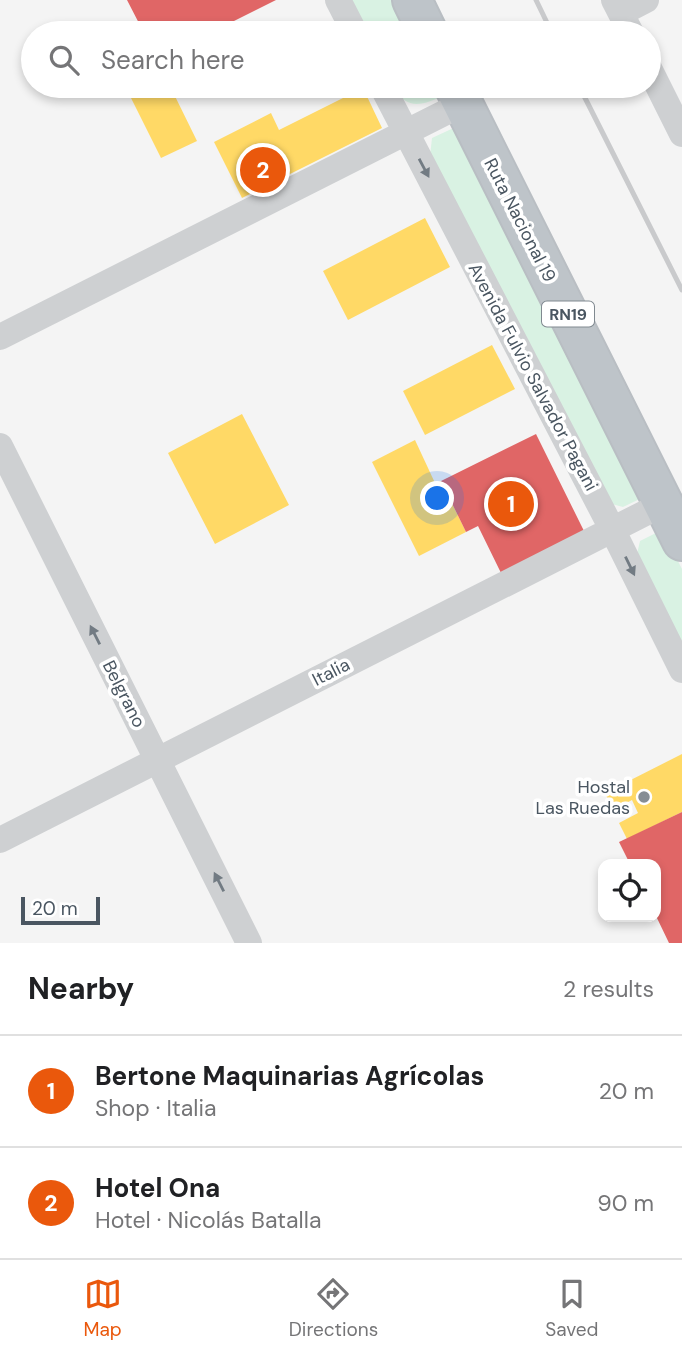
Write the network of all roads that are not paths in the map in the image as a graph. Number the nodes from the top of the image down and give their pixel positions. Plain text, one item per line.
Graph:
1 (338, 0) edge
2 (412, 0) edge
3 (646, 0) edge
4 (622, 15) edge
5 (349, 21) edge
6 (422, 21) edge
7 (661, 92) edge
8 (388, 98) edge
9 (454, 98) edge
10 (460, 98) edge
11 (405, 132) junction
12 (682, 134) edge
13 (0, 337) edge
14 (0, 446) edge
15 (663, 504) junction
16 (612, 529) junction
17 (682, 541) edge
18 (682, 670) edge
19 (157, 760) junction
20 (0, 840) edge
21 (249, 943) edge

1 - 5 street
2 - 6 highway
3 - 4 street
7 - 12 street
8 - 11 street, Avenida Fulvio Salvador Pagani
9 - 11 street
10 - 15 highway, Ruta Nacional 19 / RN19
11 - 13 street
11 -> 16 street, Avenida Fulvio Salvador Pagani
19 -> 14 street, Belgrano
15 - 16 street, Italia
15 - 17 highway, Ruta Nacional 19 / RN19
16 -> 18 street, Avenida Fulvio Salvador Pagani
16 - 19 street, Italia
19 - 20 street, Italia
21 -> 19 street, Belgrano

